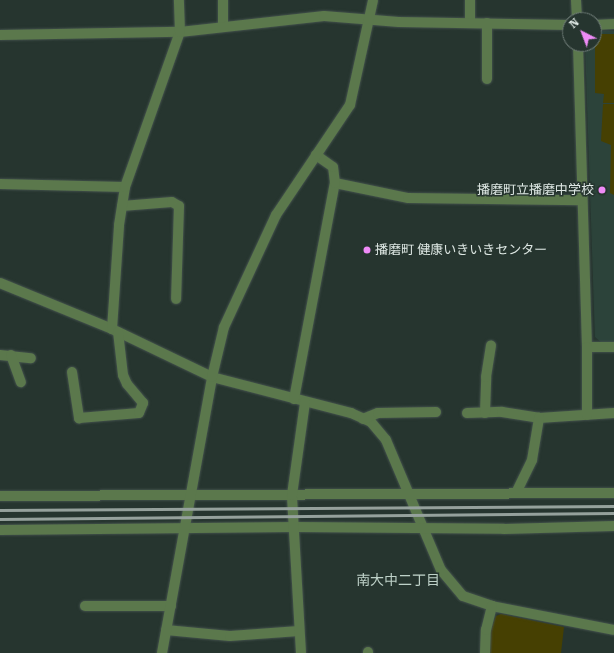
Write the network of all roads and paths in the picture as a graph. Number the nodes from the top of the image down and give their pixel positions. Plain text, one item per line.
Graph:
1 (180, 0) edge
2 (223, 0) edge
3 (373, 0) edge
4 (470, 0) edge
5 (576, 0) edge
6 (577, 12) edge
7 (369, 20) junction
8 (470, 23) junction
9 (487, 24) junction
10 (602, 24) edge
11 (614, 24) edge
12 (562, 25) edge
13 (224, 27) junction
14 (180, 32) junction
15 (0, 35) edge
16 (578, 52) edge
17 (487, 80) dead end
18 (316, 155) junction
19 (335, 183) junction
20 (0, 184) edge
21 (125, 187) junction
22 (582, 200) junction
23 (122, 206) junction
24 (0, 283) edge
25 (176, 299) dead end
26 (115, 330) junction
27 (492, 345) dead end
28 (587, 347) junction
29 (614, 347) edge
30 (0, 355) edge
31 (11, 355) junction
32 (31, 358) dead end
33 (72, 372) dead end
34 (212, 377) junction
35 (21, 382) dead end
36 (294, 399) junction
37 (305, 402) junction
38 (436, 412) dead end
39 (485, 412) junction
40 (614, 413) edge
41 (467, 414) dead end
42 (586, 415) junction
43 (539, 418) junction
44 (364, 419) junction
45 (516, 493) junction
46 (614, 493) edge
47 (409, 494) junction
48 (190, 495) junction
49 (292, 495) junction
50 (0, 496) edge
51 (614, 526) edge
52 (295, 527) junction
53 (423, 528) junction
54 (0, 530) edge
55 (184, 530) junction
56 (85, 606) dead end
57 (170, 606) junction
58 (492, 606) junction
59 (166, 630) junction
60 (614, 630) edge
61 (299, 631) junction
62 (162, 653) edge
63 (301, 653) edge
64 (485, 653) edge

1 - 14 street
2 - 13 street
3 - 7 street
4 - 8 street
5 - 6 street
7 - 8 street
7 - 13 street
7 - 18 street
8 - 9 street
9 - 12 street
9 - 17 street
10 - 11 street
13 - 14 street
14 - 15 street
14 - 21 street
16 - 22 street
18 - 19 street
18 - 34 street
19 - 22 street
19 - 36 street
20 - 21 street
21 - 23 street
22 - 28 street
23 - 25 street
23 - 26 street
24 - 26 street
26 - 33 street
26 - 34 street
27 - 39 street
28 - 29 street
28 - 42 street
30 - 31 street
31 - 32 street
31 - 35 street
34 - 36 street
34 - 48 street
36 - 37 street
37 - 44 street
37 - 49 street
38 - 44 street
39 - 41 street
39 - 43 street
40 - 42 street
42 - 43 street
43 - 45 street
44 - 47 street
45 - 46 street
45 - 47 street
47 - 49 street
47 - 53 street
48 - 49 street
48 - 50 street
48 - 55 street
49 - 52 street
51 - 53 street
52 - 53 street
52 - 55 street
52 - 61 street
53 - 58 street
54 - 55 street
55 - 57 street
56 - 57 street
57 - 59 street
58 - 60 street
58 - 64 street
59 - 61 street
59 - 62 street
61 - 63 street

